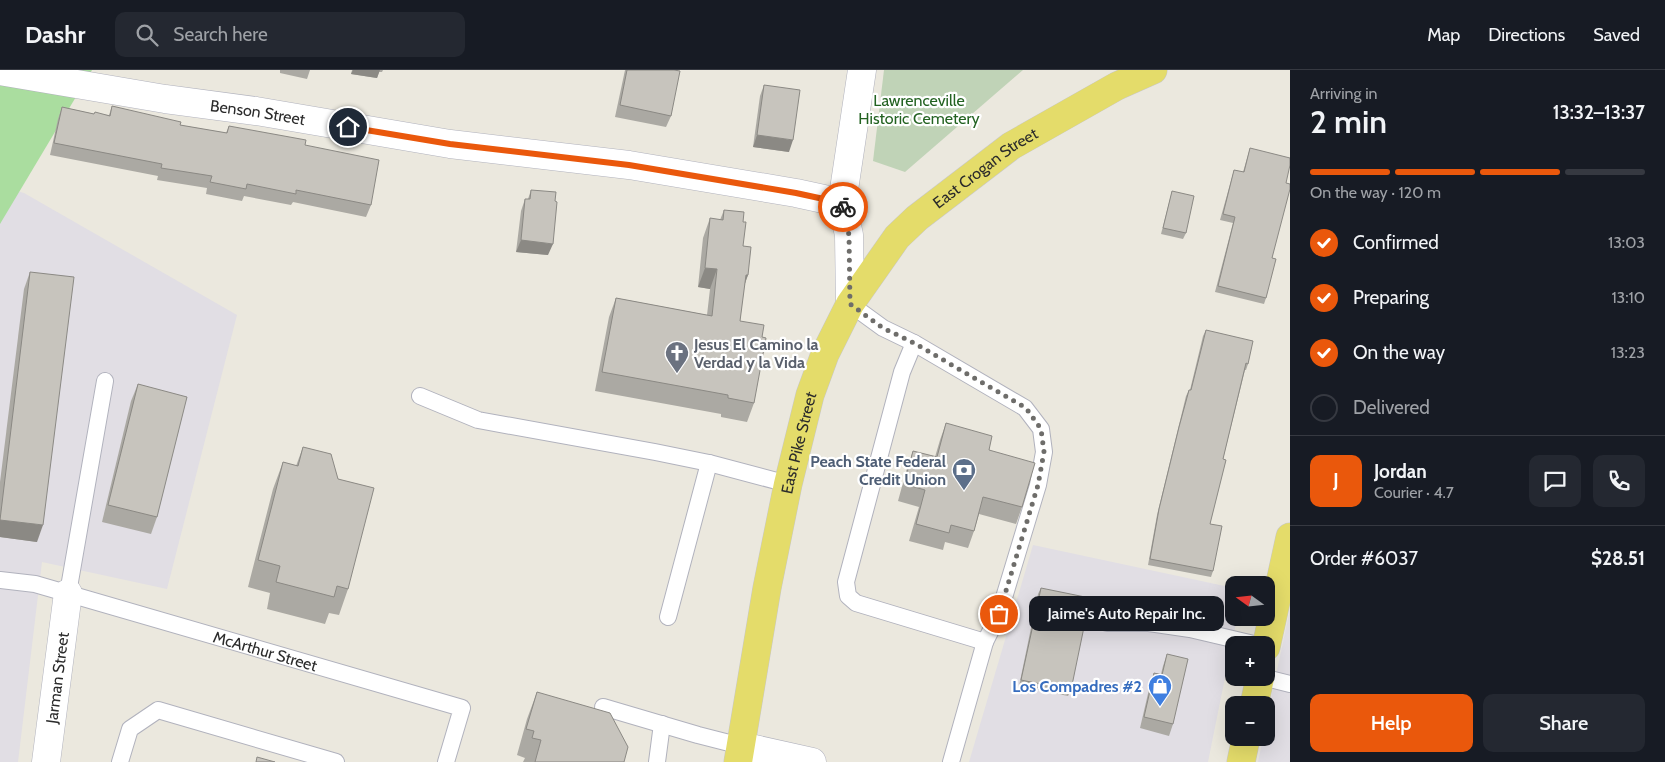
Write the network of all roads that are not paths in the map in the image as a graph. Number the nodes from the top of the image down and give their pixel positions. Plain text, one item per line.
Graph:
1 (862, 70) edge
2 (1152, 70) edge
3 (0, 72) edge
4 (842, 203) junction
5 (850, 304) junction
6 (914, 343) junction
7 (105, 381) dead end
8 (420, 396) dead end
9 (710, 464) junction
10 (788, 484) junction
11 (1290, 537) edge
12 (0, 580) edge
13 (68, 593) junction
14 (668, 617) dead end
15 (1107, 622) dead end
16 (1268, 636) edge
17 (1225, 637) edge
18 (985, 642) junction
19 (1275, 680) edge
20 (1290, 684) edge
21 (603, 707) dead end
22 (662, 724) junction
23 (1244, 746) edge
24 (740, 754) edge
25 (46, 762) edge
26 (120, 762) edge
27 (336, 762) edge
28 (446, 762) edge
29 (657, 762) edge
30 (812, 762) edge
31 (951, 762) edge
32 (1241, 762) edge

1 - 4 street, East Pike Street
2 - 5 main road, East Crogan Street
3 - 4 street, Benson Street
4 - 5 street, East Pike Street
5 - 6 lane
5 - 10 main road, East Pike Street
6 - 18 lane
6 - 18 lane
7 - 13 lane
8 - 9 lane
9 - 10 lane
9 - 14 lane
10 - 24 main road, East Pike Street
11 - 16 main road
12 - 13 lane, McArthur Street
13 - 25 street, Jarman Street
13 - 28 lane, McArthur Street
15 - 17 lane
18 - 31 lane
19 - 20 lane
21 - 22 lane
22 - 24 lane
22 - 29 lane
23 - 32 main road
24 - 30 street
26 - 27 lane

